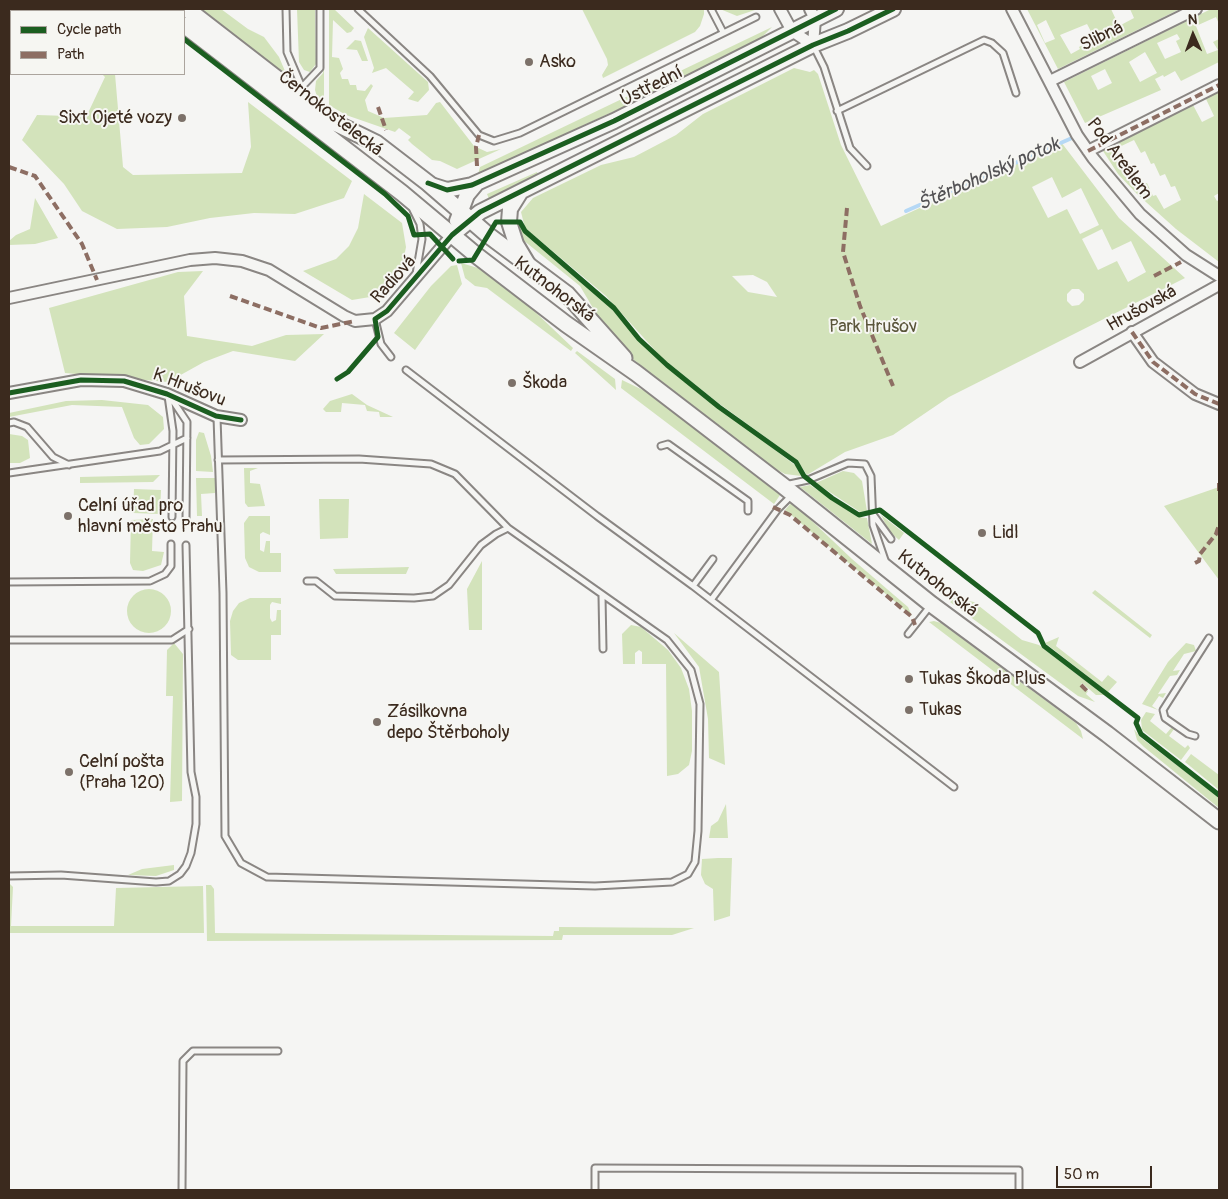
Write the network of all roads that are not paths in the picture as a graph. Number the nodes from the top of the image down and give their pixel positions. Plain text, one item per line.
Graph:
1 (187, 9) edge
2 (286, 9) edge
3 (320, 9) edge
4 (358, 9) edge
5 (711, 9) edge
6 (780, 9) edge
7 (836, 9) edge
8 (893, 9) edge
9 (1012, 9) edge
10 (1196, 9) edge
11 (812, 14) edge
12 (756, 16) dead end
13 (185, 26) edge
14 (792, 31) junction
15 (723, 32) junction
16 (813, 45) junction
17 (1050, 81) junction
18 (1219, 85) edge
19 (301, 88) junction
20 (1016, 93) dead end
21 (314, 107) junction
22 (837, 111) junction
23 (1088, 152) junction
24 (867, 166) dead end
25 (428, 183) junction
26 (478, 183) junction
27 (523, 190) junction
28 (402, 193) junction
29 (465, 215) junction
30 (452, 235) junction
31 (528, 264) junction
32 (1219, 276) edge
33 (414, 280) junction
34 (1219, 285) edge
35 (9, 298) edge
36 (375, 319) junction
37 (1132, 332) junction
38 (391, 357) dead end
39 (1080, 362) dead end
40 (406, 370) dead end
41 (636, 373) junction
42 (9, 394) edge
43 (167, 394) junction
44 (1219, 404) edge
45 (216, 416) junction
46 (241, 420) dead end
47 (9, 423) edge
48 (187, 438) junction
49 (172, 446) junction
50 (661, 446) dead end
51 (218, 460) junction
52 (70, 465) junction
53 (9, 473) edge
54 (788, 490) junction
55 (748, 511) dead end
56 (872, 513) junction
57 (172, 518) dead end
58 (186, 518) dead end
59 (508, 528) junction
60 (891, 539) dead end
61 (171, 544) dead end
62 (186, 545) dead end
63 (713, 559) dead end
64 (891, 572) junction
65 (307, 581) dead end
66 (9, 582) edge
67 (693, 586) junction
68 (602, 596) junction
69 (711, 600) junction
70 (931, 604) junction
71 (188, 629) junction
72 (908, 634) dead end
73 (1209, 638) dead end
74 (9, 640) edge
75 (603, 649) dead end
76 (1195, 736) dead end
77 (954, 787) dead end
78 (1219, 820) edge
79 (9, 876) edge
80 (278, 1051) dead end
81 (182, 1190) edge
82 (595, 1190) edge
83 (1018, 1190) edge

1 - 21 main road, Černokostelecká
2 - 19 lane
3 - 19 lane
4 - 15 lane
5 - 15 lane
6 - 14 street
7 - 11 street, Ústřední
8 - 16 street, Ústřední
9 - 17 street, Pod Areálem
10 - 17 street, Slibná
11 - 14 street, Ústřední
11 - 16 street
12 - 15 lane
13 - 28 main road, Černokostelecká
14 - 16 street
14 - 26 street, Ústřední
16 - 22 lane
16 - 27 street, Ústřední
17 - 23 street, Pod Areálem
18 - 23 street
19 - 21 lane
20 - 22 lane
21 - 25 main road, Černokostelecká
22 - 24 lane
23 - 32 street, Pod Areálem
25 - 26 street
25 - 29 main road, Černokostelecká
26 - 29 street, Ústřední
27 - 29 street, Ústřední
27 - 31 street
28 - 30 main road, Černokostelecká
28 - 33 lane
29 - 30 street
29 - 31 main road, Kutnohorská
30 - 33 street, Radiová
30 - 41 main road, Kutnohorská
31 - 41 main road, Kutnohorská
33 - 36 street, Radiová
34 - 37 street, Hrušovská
35 - 36 street, Radiová
36 - 38 lane
37 - 39 street, Hrušovská
37 - 44 street
40 - 67 lane
41 - 54 main road, Kutnohorská
42 - 43 street, K Hrušovu
43 - 45 street, K Hrušovu
43 - 48 lane
43 - 49 lane
45 - 46 street, K Hrušovu
45 - 51 lane
47 - 52 lane
48 - 49 lane
48 - 58 lane
49 - 52 lane
49 - 57 lane
50 - 55 lane
51 - 59 lane
51 - 68 lane
52 - 53 lane
54 - 56 lane
54 - 64 main road, Kutnohorská
54 - 69 lane
56 - 60 lane
56 - 64 lane
59 - 65 lane
59 - 68 lane
61 - 66 lane
62 - 71 lane
63 - 67 lane
64 - 70 main road, Kutnohorská
67 - 69 lane
68 - 75 lane
69 - 77 lane
70 - 72 lane
70 - 78 main road, Kutnohorská
71 - 74 lane
71 - 79 lane
73 - 76 lane
80 - 81 lane
82 - 83 lane

